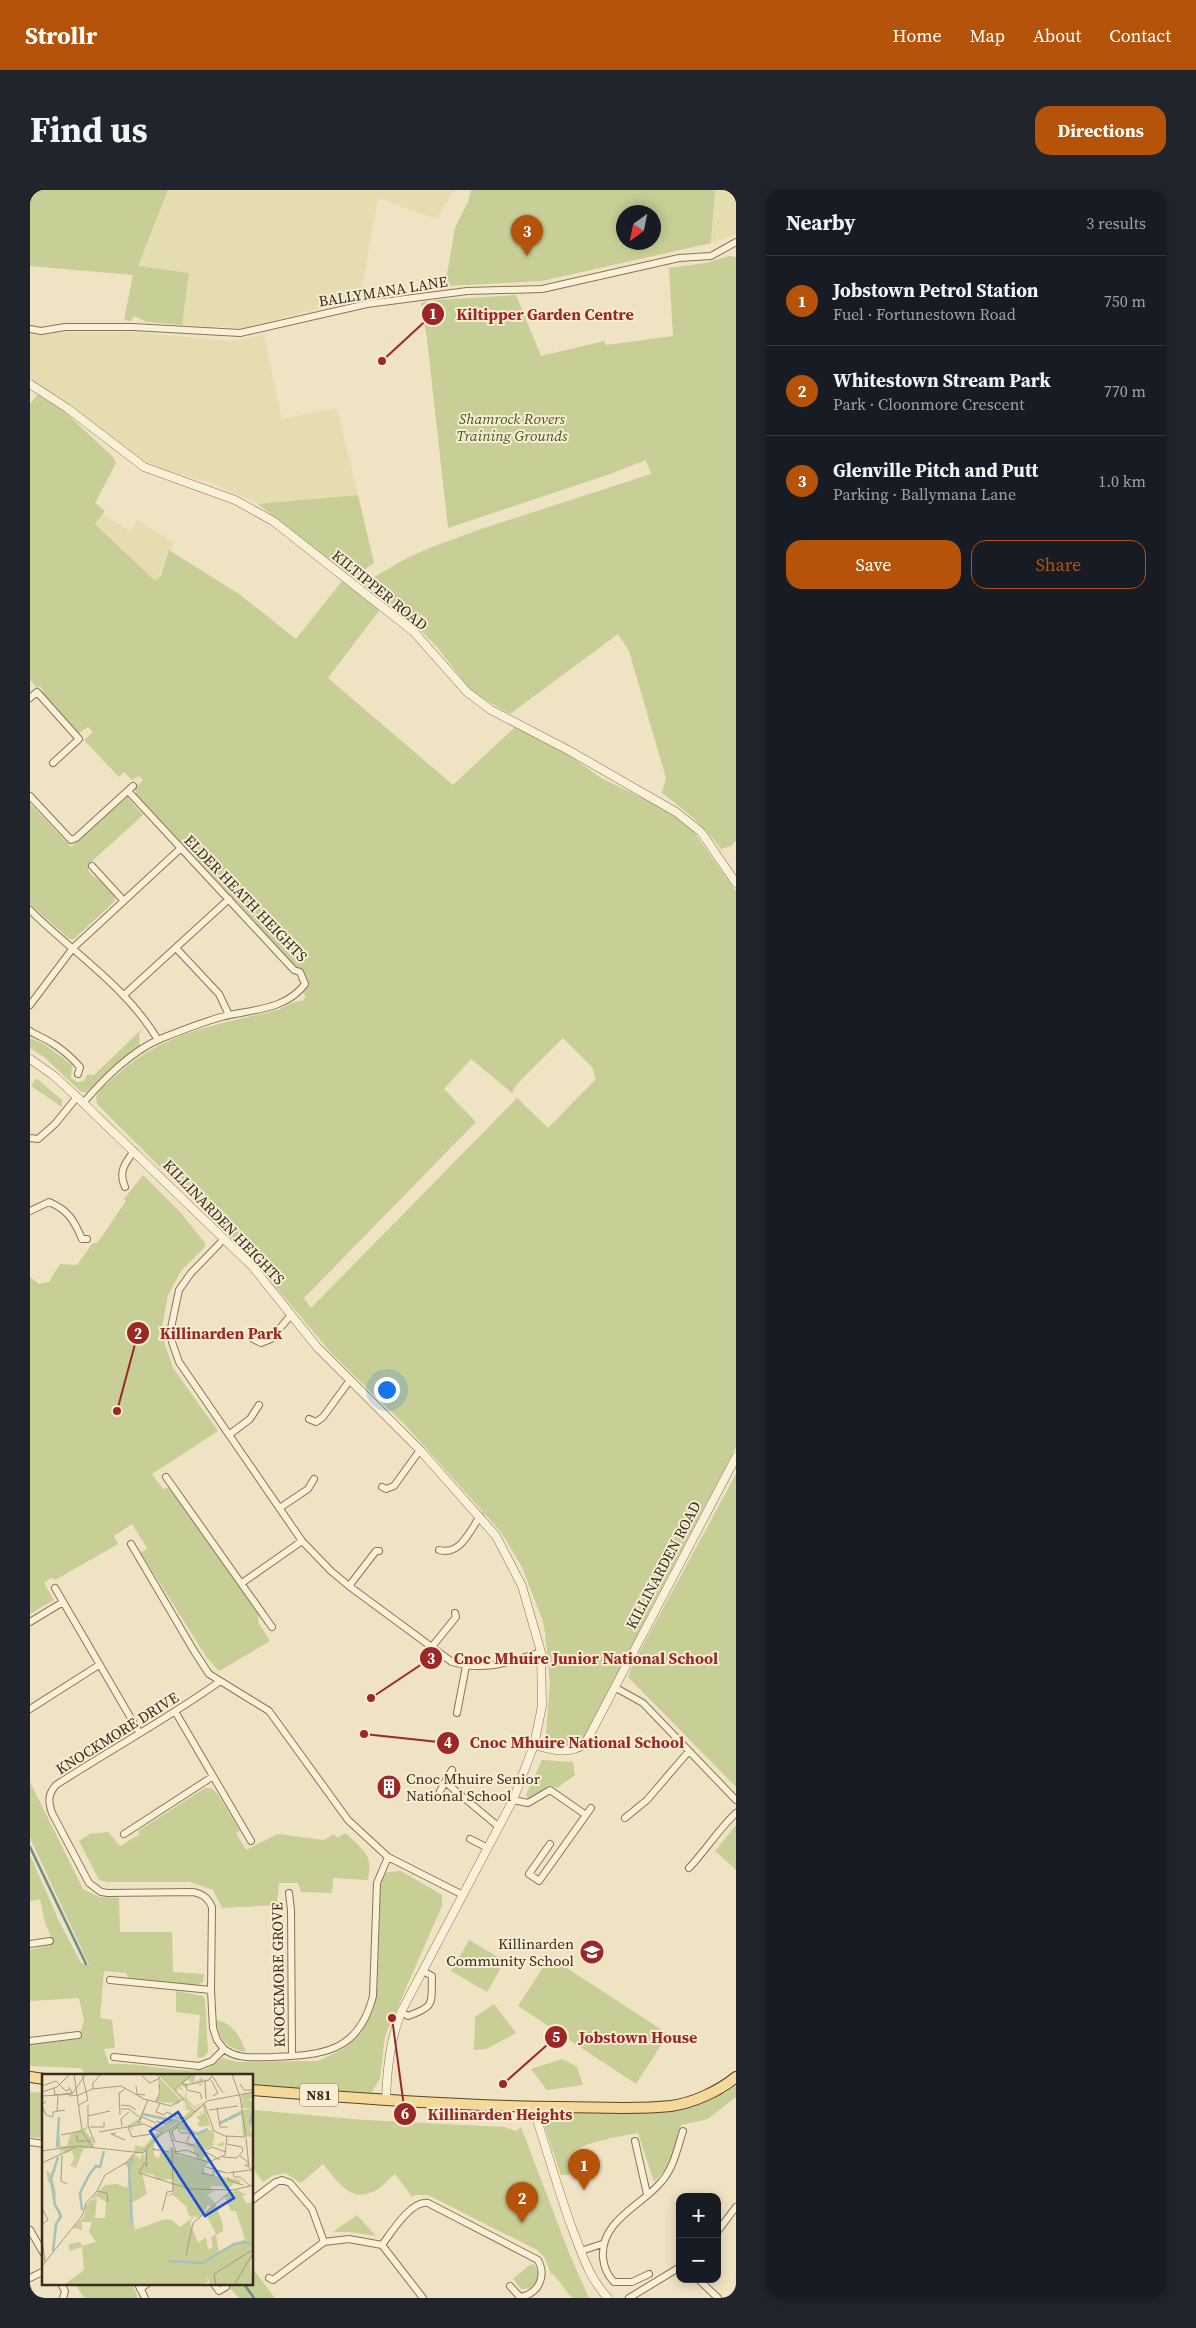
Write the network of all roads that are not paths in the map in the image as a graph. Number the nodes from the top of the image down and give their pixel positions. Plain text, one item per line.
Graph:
1 (736, 242) edge
2 (30, 329) edge
3 (30, 384) edge
4 (30, 698) edge
5 (53, 763) dead end
6 (30, 796) edge
7 (181, 848) junction
8 (92, 866) dead end
9 (736, 883) edge
10 (229, 899) junction
11 (124, 901) junction
12 (30, 910) edge
13 (73, 948) junction
14 (176, 948) junction
15 (124, 995) junction
16 (30, 1005) edge
17 (229, 1015) junction
18 (30, 1031) edge
19 (158, 1040) junction
20 (30, 1059) edge
21 (78, 1074) dead end
22 (77, 1097) junction
23 (83, 1103) junction
24 (30, 1138) edge
25 (134, 1152) junction
26 (125, 1186) dead end
27 (30, 1211) edge
28 (87, 1239) dead end
29 (224, 1239) junction
30 (291, 1315) junction
31 (252, 1339) dead end
32 (350, 1380) junction
33 (259, 1405) dead end
34 (310, 1419) dead end
35 (230, 1434) junction
36 (420, 1450) junction
37 (736, 1457) edge
38 (166, 1477) dead end
39 (314, 1479) dead end
40 (382, 1487) dead end
41 (281, 1507) junction
42 (480, 1516) junction
43 (302, 1541) junction
44 (131, 1544) dead end
45 (439, 1550) dead end
46 (378, 1551) dead end
47 (242, 1583) junction
48 (348, 1586) junction
49 (55, 1588) dead end
50 (63, 1602) junction
51 (454, 1613) dead end
52 (30, 1622) edge
53 (272, 1626) dead end
54 (431, 1648) junction
55 (541, 1652) junction
56 (99, 1665) junction
57 (466, 1666) junction
58 (219, 1682) junction
59 (616, 1688) junction
60 (30, 1708) edge
61 (176, 1713) junction
62 (457, 1713) dead end
63 (139, 1732) junction
64 (534, 1746) junction
65 (689, 1751) junction
66 (452, 1770) dead end
67 (212, 1777) junction
68 (445, 1782) junction
69 (440, 1791) dead end
70 (513, 1800) junction
71 (736, 1800) edge
72 (592, 1808) dead end
73 (736, 1813) edge
74 (586, 1815) junction
75 (624, 1818) dead end
76 (499, 1827) junction
77 (124, 1834) dead end
78 (470, 1839) dead end
79 (251, 1841) dead end
80 (550, 1844) dead end
81 (488, 1848) junction
82 (388, 1857) junction
83 (689, 1868) dead end
84 (289, 1893) dead end
85 (463, 1895) junction
86 (50, 1941) dead end
87 (30, 1944) edge
88 (423, 1971) junction
89 (110, 1980) dead end
90 (211, 1990) junction
91 (401, 2012) junction
92 (78, 2036) dead end
93 (30, 2041) edge
94 (224, 2049) junction
95 (292, 2056) junction
96 (114, 2057) dead end
97 (736, 2077) edge
98 (254, 2090) edge
99 (386, 2100) junction
100 (533, 2107) junction
101 (683, 2132) dead end
102 (635, 2141) dead end
103 (647, 2194) junction
104 (254, 2198) edge
105 (736, 2207) edge
106 (734, 2216) edge
107 (721, 2228) edge
108 (30, 2230) edge
109 (324, 2242) junction
110 (602, 2244) junction
111 (382, 2245) junction
112 (42, 2251) edge
113 (581, 2251) junction
114 (676, 2269) edge
115 (42, 2272) edge
116 (649, 2274) dead end
117 (30, 2278) edge
118 (269, 2278) dead end
119 (702, 2283) edge
120 (62, 2286) edge
121 (139, 2286) edge
122 (215, 2286) edge
123 (510, 2286) dead end
124 (226, 2287) dead end
125 (63, 2298) edge
126 (145, 2298) edge
127 (424, 2298) edge
128 (608, 2298) edge
129 (628, 2298) edge
130 (718, 2298) edge

1 - 2 street, BALLYMANA LANE
3 - 9 street, KILTIPPER ROAD
4 - 5 street
6 - 7 street, ELDER HEATH HEIGHTS
7 - 10 street, ELDER HEATH HEIGHTS
7 - 11 street
8 - 11 street
10 - 14 street
10 - 17 street, ELDER HEATH HEIGHTS
11 - 13 street
12 - 13 street
13 - 15 street
13 - 16 street
14 - 15 street
14 - 17 street
15 - 19 street
17 - 19 street
18 - 21 street
19 - 23 street
20 - 22 street, KILLINARDEN HEIGHTS
22 - 23 street, KILLINARDEN HEIGHTS
22 - 24 street
23 - 25 street, KILLINARDEN HEIGHTS
25 - 26 street
25 - 29 street, KILLINARDEN HEIGHTS
27 - 28 street
29 - 30 street, KILLINARDEN HEIGHTS
29 - 35 street
30 - 31 street
30 - 32 street, KILLINARDEN HEIGHTS
32 - 34 street
32 - 36 street, KILLINARDEN HEIGHTS
33 - 35 street
35 - 41 street
36 - 40 street
36 - 42 street, KILLINARDEN HEIGHTS
37 - 59 street, KILLINARDEN ROAD
38 - 47 street
39 - 41 street
41 - 43 street
42 - 45 street
42 - 55 street, KILLINARDEN HEIGHTS
43 - 47 street
43 - 48 street
44 - 58 street
46 - 48 street
47 - 53 street
48 - 54 street
49 - 50 street
50 - 52 street
50 - 56 street
51 - 54 street
54 - 57 street
55 - 57 street
55 - 64 street, KILLINARDEN HEIGHTS
56 - 60 street
56 - 63 street
57 - 62 street
58 - 61 street, KNOCKMORE DRIVE
58 - 82 street
59 - 64 street, KILLINARDEN ROAD
59 - 65 street
61 - 63 street, KNOCKMORE DRIVE
61 - 67 street
63 - 90 street, KNOCKMORE DRIVE
64 - 70 street, KILLINARDEN HEIGHTS
65 - 71 street
65 - 75 street
66 - 68 street
67 - 77 street
67 - 79 street
68 - 69 street
68 - 76 street
70 - 74 street
70 - 76 street, KILLINARDEN HEIGHTS
72 - 74 street
73 - 83 street
74 - 80 street
76 - 81 street, KILLINARDEN HEIGHTS
78 - 81 street
81 - 85 street, KILLINARDEN HEIGHTS
82 - 85 street
82 - 95 street
84 - 95 street, KNOCKMORE GROVE
85 - 88 street, KILLINARDEN HEIGHTS
86 - 87 street
88 - 91 street, KILLINARDEN HEIGHTS
88 - 91 street
89 - 90 street
90 - 94 street
91 - 99 street, KILLINARDEN HEIGHTS
92 - 93 street
94 - 95 street
94 - 96 street
97 - 100 main road, N81
98 - 99 main road, N81
99 - 100 main road, N81
100 - 113 street
101 - 103 street
102 - 103 street
103 - 110 street
104 - 109 street
105 - 106 street
106 - 107 street
108 - 112 street
109 - 111 street
109 - 118 street
110 - 113 street
110 - 116 street
111 - 123 street
111 - 127 street
113 - 128 street
114 - 129 street
115 - 117 street
119 - 130 street
120 - 125 street
121 - 126 street
122 - 124 street

